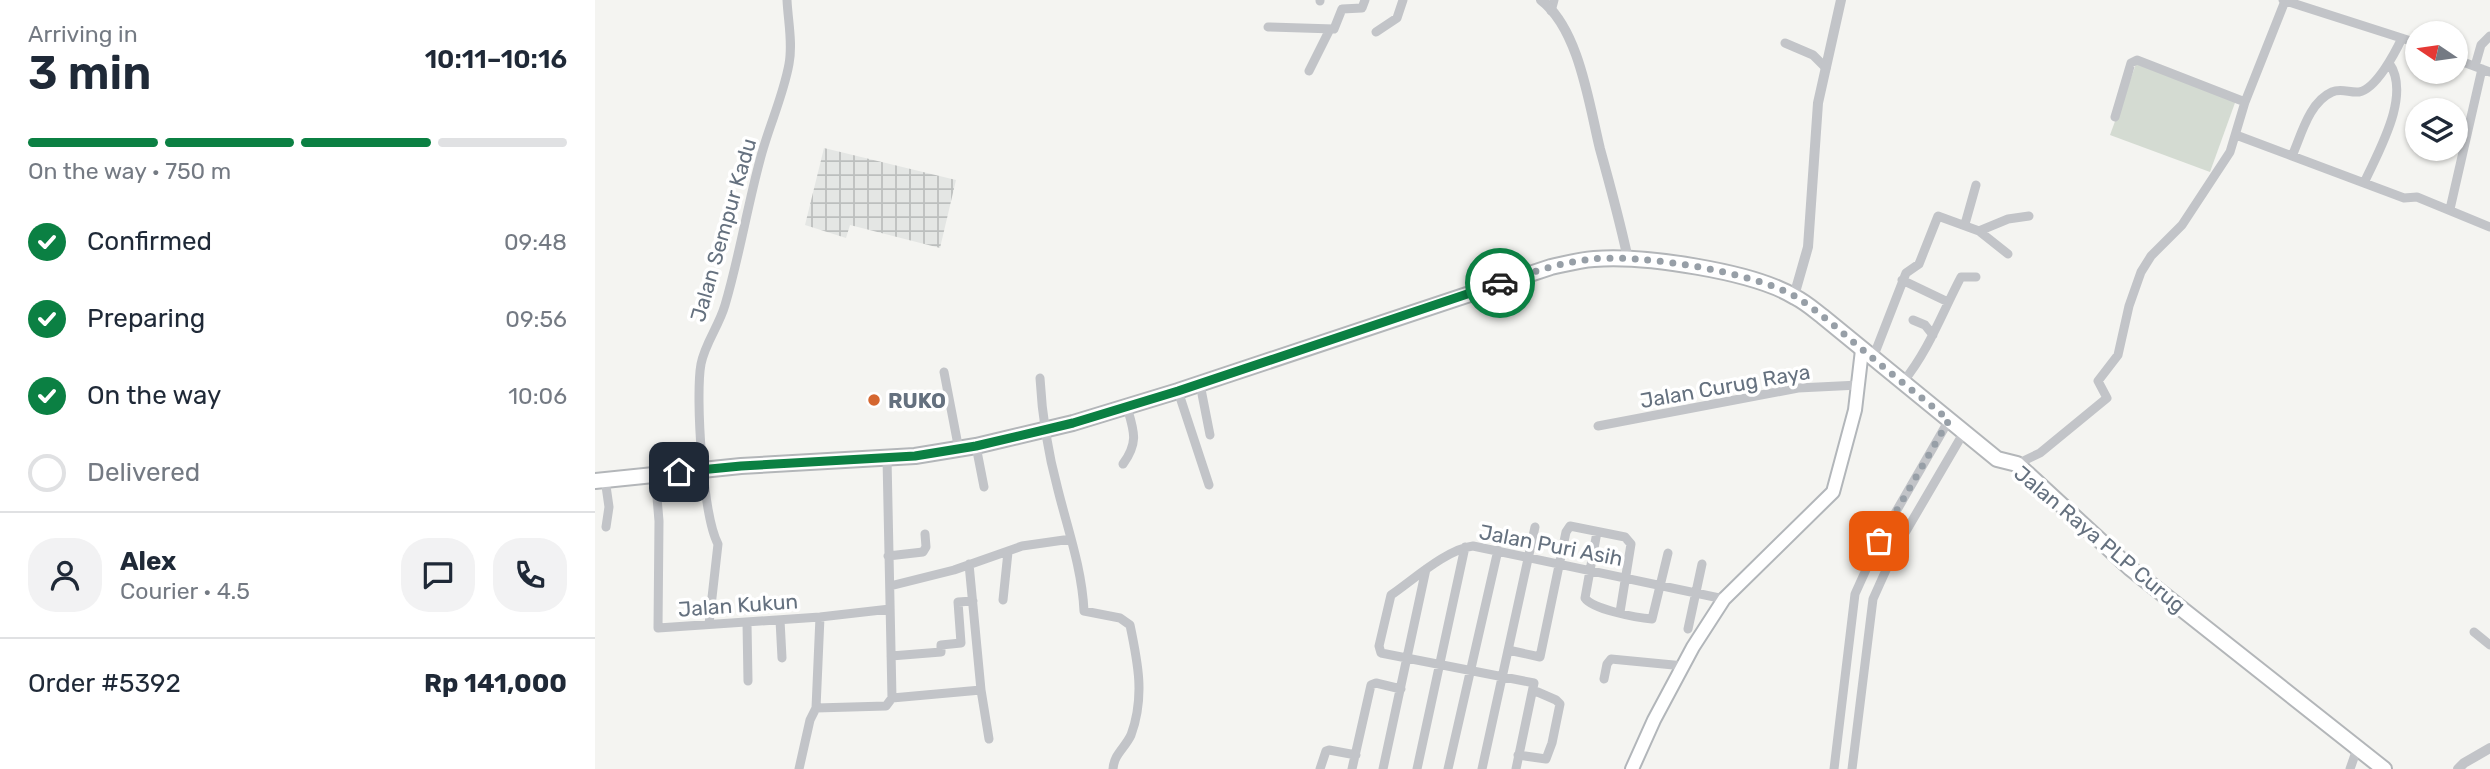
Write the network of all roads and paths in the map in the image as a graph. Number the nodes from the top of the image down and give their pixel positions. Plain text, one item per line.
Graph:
1 (787, 0) edge
2 (1365, 0) edge
3 (1403, 0) edge
4 (1541, 0) edge
5 (1840, 0) edge
6 (2284, 0) edge
7 (1553, 5) edge
8 (1268, 27) dead end
9 (1329, 31) junction
10 (1376, 32) dead end
11 (2490, 36) edge
12 (2402, 38) junction
13 (2405, 39) edge
14 (1786, 43) dead end
15 (2389, 62) junction
16 (1826, 68) junction
17 (2482, 69) edge
18 (1309, 71) dead end
19 (2245, 102) junction
20 (2115, 117) dead end
21 (2236, 135) junction
22 (2293, 156) junction
23 (2364, 183) junction
24 (1976, 184) dead end
25 (2450, 209) junction
26 (2029, 216) dead end
27 (1965, 224) junction
28 (2490, 227) edge
29 (1979, 231) junction
30 (2008, 254) dead end
31 (1627, 259) junction
32 (1976, 277) dead end
33 (1902, 280) junction
34 (1794, 296) junction
35 (1948, 302) junction
36 (1913, 320) dead end
37 (1933, 335) junction
38 (1866, 352) junction
39 (944, 372) dead end
40 (1040, 377) dead end
41 (1903, 382) junction
42 (1200, 384) junction
43 (1859, 385) junction
44 (1178, 391) junction
45 (1127, 407) junction
46 (1949, 420) junction
47 (1598, 426) dead end
48 (1044, 430) junction
49 (1964, 432) junction
50 (1210, 435) dead end
51 (976, 446) junction
52 (956, 449) junction
53 (887, 458) junction
54 (1123, 464) dead end
55 (2017, 464) junction
56 (703, 471) junction
57 (655, 474) junction
58 (600, 480) edge
59 (1209, 485) dead end
60 (984, 487) dead end
61 (606, 527) dead end
62 (1535, 527) dead end
63 (1597, 532) junction
64 (925, 534) dead end
65 (1071, 539) junction
66 (1465, 547) junction
67 (1498, 551) junction
68 (1008, 552) junction
69 (1668, 553) dead end
70 (888, 556) junction
71 (1528, 557) junction
72 (969, 564) junction
73 (1560, 564) junction
74 (1702, 564) dead end
75 (1426, 569) junction
76 (1591, 570) junction
77 (1626, 577) junction
78 (890, 586) junction
79 (1661, 586) junction
80 (1695, 592) junction
81 (1724, 599) junction
82 (1003, 600) dead end
83 (973, 601) junction
84 (890, 609) junction
85 (1620, 612) junction
86 (820, 617) junction
87 (780, 620) junction
88 (747, 623) junction
89 (709, 624) junction
90 (1688, 629) dead end
91 (2474, 632) dead end
92 (2490, 645) edge
93 (1508, 650) junction
94 (891, 656) junction
95 (782, 658) dead end
96 (1408, 658) junction
97 (1439, 664) junction
98 (1684, 666) junction
99 (1470, 672) junction
100 (1502, 678) junction
101 (1604, 679) dead end
102 (748, 681) dead end
103 (1534, 686) junction
104 (1401, 689) junction
105 (981, 690) junction
106 (892, 698) junction
107 (815, 708) junction
108 (1838, 732) junction
109 (1856, 735) junction
110 (989, 739) dead end
111 (2490, 748) edge
112 (2357, 749) junction
113 (1356, 755) junction
114 (1518, 755) junction
115 (799, 769) edge
116 (1112, 769) edge
117 (1320, 769) edge
118 (1352, 769) edge
119 (1383, 769) edge
120 (1417, 769) edge
121 (1448, 769) edge
122 (1482, 769) edge
123 (1516, 769) edge
124 (1632, 769) edge
125 (1834, 769) edge
126 (1852, 769) edge
127 (2350, 769) edge
128 (2384, 769) edge
129 (2458, 769) edge

1 - 56 street, Jalan Sempur Kadu
2 - 9 street
3 - 10 street
4 - 7 street
5 - 16 street
6 - 12 street
6 - 19 street
7 - 31 street
8 - 9 street
9 - 18 street
11 - 17 street
12 - 13 street
12 - 15 street
14 - 16 street
15 - 22 street
15 - 23 street
16 - 34 street
17 - 25 street
19 - 20 street
19 - 21 street
21 - 22 street
21 - 55 street
22 - 23 street
23 - 25 street
24 - 27 street
25 - 28 street
26 - 29 street
27 - 29 street
27 - 33 street
29 - 30 street
31 - 34 main road, Jalan Raya PLP Curug
31 - 42 main road, Jalan Raya PLP Curug
32 - 35 street
33 - 35 street
33 - 38 street
34 - 38 main road, Jalan Raya PLP Curug
35 - 37 street
36 - 37 street
37 - 41 street
38 - 41 main road, Jalan Raya PLP Curug
38 - 43 main road
39 - 52 street
40 - 48 street
41 - 46 main road, Jalan Raya PLP Curug
42 - 44 main road, Jalan Raya PLP Curug
42 - 50 street
43 - 47 street, Jalan Curug Raya
43 - 81 main road
44 - 45 main road, Jalan Raya PLP Curug
44 - 59 street
45 - 48 main road, Jalan Raya PLP Curug
45 - 54 street
46 - 49 main road, Jalan Raya PLP Curug
46 - 108 street
48 - 51 main road, Jalan Raya PLP Curug
48 - 65 street
49 - 55 main road, Jalan Raya PLP Curug
49 - 109 street
51 - 52 main road, Jalan Raya PLP Curug
51 - 60 street
52 - 53 main road, Jalan Raya PLP Curug
53 - 56 main road, Jalan Raya PLP Curug
53 - 70 street
55 - 112 main road, Jalan Raya PLP Curug
56 - 57 main road, Jalan Raya PLP Curug
56 - 89 street, Jalan Sempur Kadu
57 - 58 main road, Jalan Raya PLP Curug
57 - 89 street, Jalan Kukun
58 - 61 street
62 - 71 street
63 - 73 street
63 - 76 street
63 - 77 street
64 - 70 street
65 - 68 street
65 - 116 street
66 - 67 street, Jalan Puri Asih
66 - 75 street, Jalan Puri Asih
66 - 97 street
67 - 71 street, Jalan Puri Asih
67 - 99 street
68 - 72 street
68 - 82 street
69 - 79 street
70 - 78 street
71 - 73 street, Jalan Puri Asih
71 - 93 street
72 - 78 street
72 - 83 street
73 - 76 street, Jalan Puri Asih
73 - 93 street
74 - 80 street
75 - 96 street
75 - 96 street, Jalan Puri Asih
76 - 77 street, Jalan Puri Asih
76 - 85 street
77 - 79 street, Jalan Puri Asih
77 - 85 street
78 - 84 street
79 - 80 street, Jalan Puri Asih
79 - 85 street
80 - 81 street, Jalan Puri Asih
80 - 90 street
81 - 98 main road
83 - 94 street
83 - 105 street
84 - 86 street, Jalan Kukun
84 - 94 street
86 - 87 street, Jalan Kukun
86 - 107 street
87 - 88 street, Jalan Kukun
87 - 95 street
88 - 89 street, Jalan Kukun
88 - 102 street
91 - 92 street
93 - 100 street
94 - 106 street
96 - 97 street, Jalan Puri Asih
96 - 104 street
97 - 99 street, Jalan Puri Asih
97 - 120 street
98 - 101 street
98 - 124 main road
99 - 100 street, Jalan Puri Asih
99 - 121 street
100 - 103 street, Jalan Puri Asih
100 - 122 street
103 - 114 street
103 - 114 street
104 - 113 street
104 - 119 street
105 - 106 street
105 - 110 street
106 - 107 street
107 - 115 street
108 - 109 street
108 - 125 street
109 - 126 street
111 - 129 street
112 - 127 street
112 - 128 main road, Jalan Raya PLP Curug
113 - 117 street
113 - 118 street
114 - 123 street

